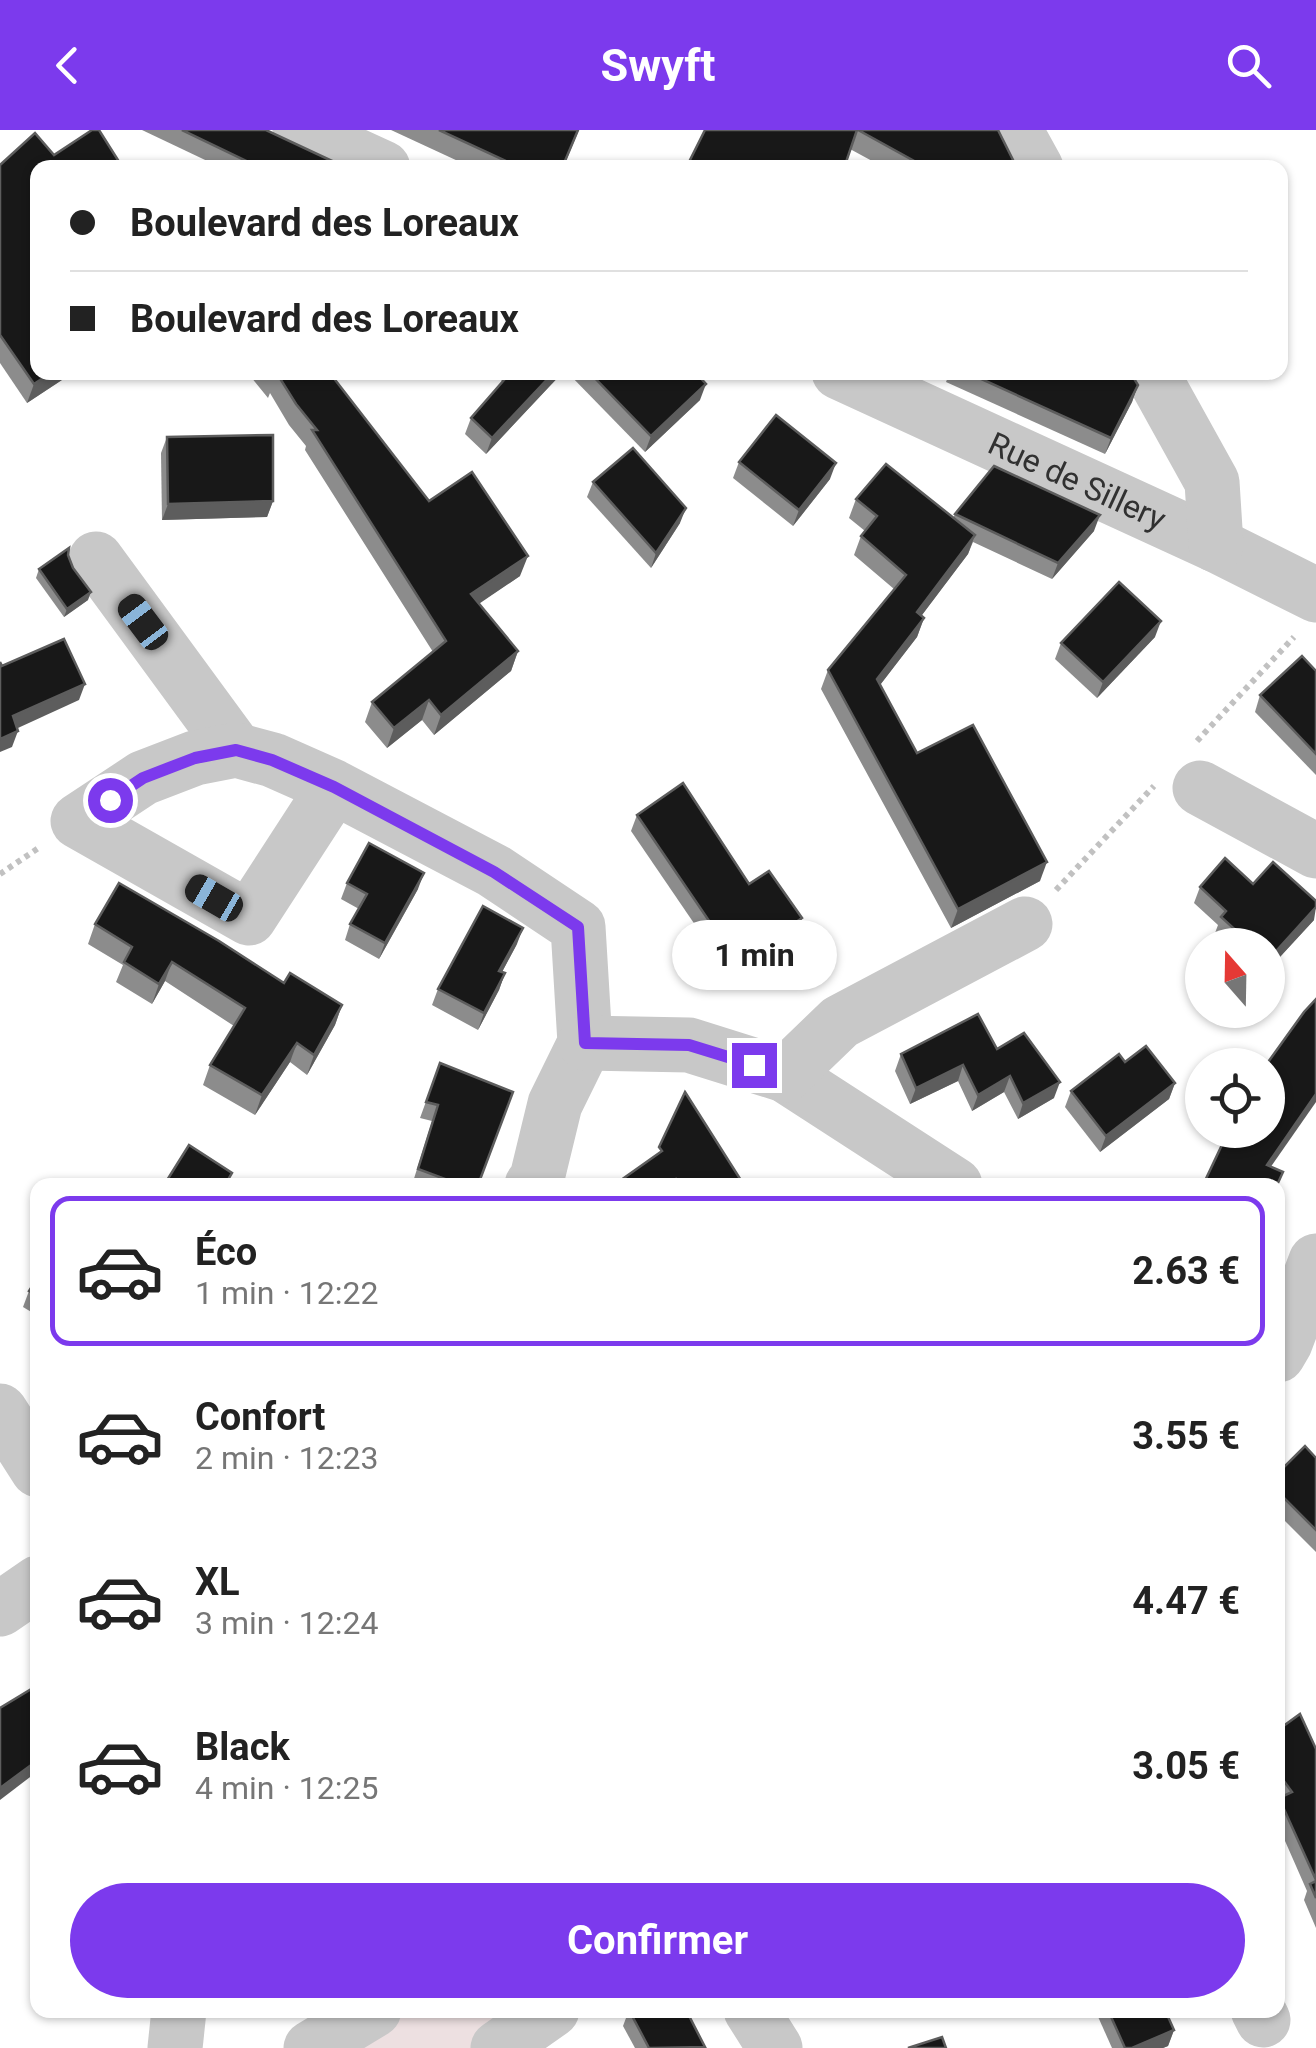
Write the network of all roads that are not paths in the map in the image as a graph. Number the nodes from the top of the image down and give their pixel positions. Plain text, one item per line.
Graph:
1 (300, 130) edge
2 (1015, 130) edge
3 (366, 160) edge
4 (1032, 160) edge
5 (856, 380) edge
6 (1155, 380) edge
7 (1216, 545) junction
8 (96, 559) dead end
9 (1316, 596) edge
10 (236, 750) junction
11 (334, 787) junction
12 (1200, 788) dead end
13 (1316, 851) edge
14 (1024, 924) dead end
15 (585, 1043) junction
16 (786, 1075) junction
17 (537, 1178) edge
18 (943, 1178) edge
19 (1316, 1261) edge
20 (1293, 1357) edge
21 (0, 1383) edge
22 (30, 1389) edge
23 (0, 1411) edge
24 (30, 1458) edge
25 (30, 1588) edge
26 (0, 1609) edge
27 (179, 2018) edge
28 (361, 2018) edge
29 (541, 2018) edge
30 (756, 2018) edge
31 (176, 2048) edge
32 (311, 2048) edge
33 (498, 2048) edge
34 (775, 2048) edge

1 - 3 street
2 - 4 street
5 - 7 street, Rue de Sillery
6 - 7 street
7 - 9 street, Rue de Sillery
8 - 10 street
10 - 11 street
10 - 11 street
11 - 15 street
12 - 13 street
14 - 16 street
15 - 16 street
15 - 17 street
16 - 18 street
19 - 20 street
21 - 22 street
23 - 24 street
25 - 26 street
27 - 31 street
28 - 32 street
29 - 33 street
30 - 34 street

